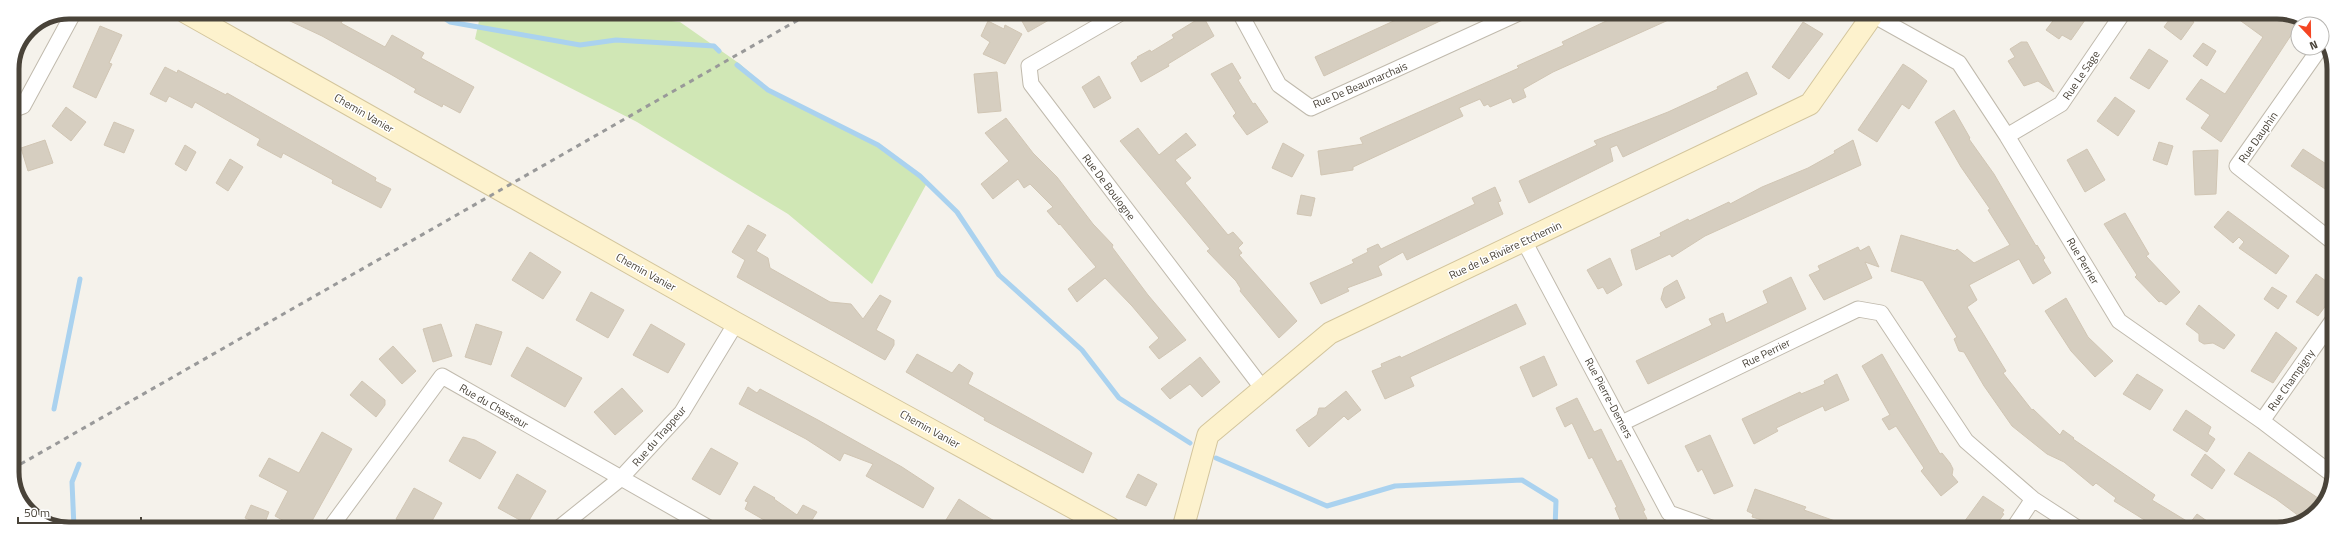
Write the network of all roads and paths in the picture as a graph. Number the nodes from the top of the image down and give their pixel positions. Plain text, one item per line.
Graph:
1 (70, 19) edge
2 (197, 19) edge
3 (1109, 19) edge
4 (1243, 19) edge
5 (1506, 19) edge
6 (1870, 19) edge
7 (1882, 19) edge
8 (2119, 19) edge
9 (2314, 56) edge
10 (19, 107) edge
11 (2007, 136) junction
12 (2327, 237) edge
13 (1524, 241) junction
14 (736, 323) junction
15 (2327, 329) edge
16 (1263, 389) junction
17 (2262, 421) junction
18 (1622, 423) junction
19 (2327, 470) edge
20 (620, 479) junction
21 (2032, 498) junction
22 (334, 522) edge
23 (566, 522) edge
24 (698, 522) edge
25 (1099, 522) edge
26 (1185, 522) edge
27 (1694, 522) edge
28 (2017, 522) edge
29 (2068, 522) edge

1 - 10 street
2 - 14 street, Chemin Vanier
3 - 16 street, Rue De Boulogne
4 - 5 street, Rue De Beaumarchais
6 - 13 street, Rue de la Rivière Etchemin
7 - 11 street, Rue Perrier
8 - 11 street, Rue Le Sage
9 - 12 street, Rue Dauphin
11 - 17 street, Rue Perrier
13 - 16 street, Rue de la Rivière Etchemin
13 - 18 street, Rue Pierre-Demers
14 - 20 street, Rue du Trappeur
14 - 25 street, Chemin Vanier
15 - 17 street, Rue Champigny
16 - 26 street, Rue de la Rivière Etchemin
17 - 19 street, Rue Perrier
18 - 21 street, Rue Perrier
18 - 27 street, Rue Pierre-Demers
20 - 22 street, Rue du Chasseur
20 - 23 street, Rue du Trappeur
20 - 24 street, Rue du Chasseur
21 - 28 street
21 - 29 street, Rue Perrier

